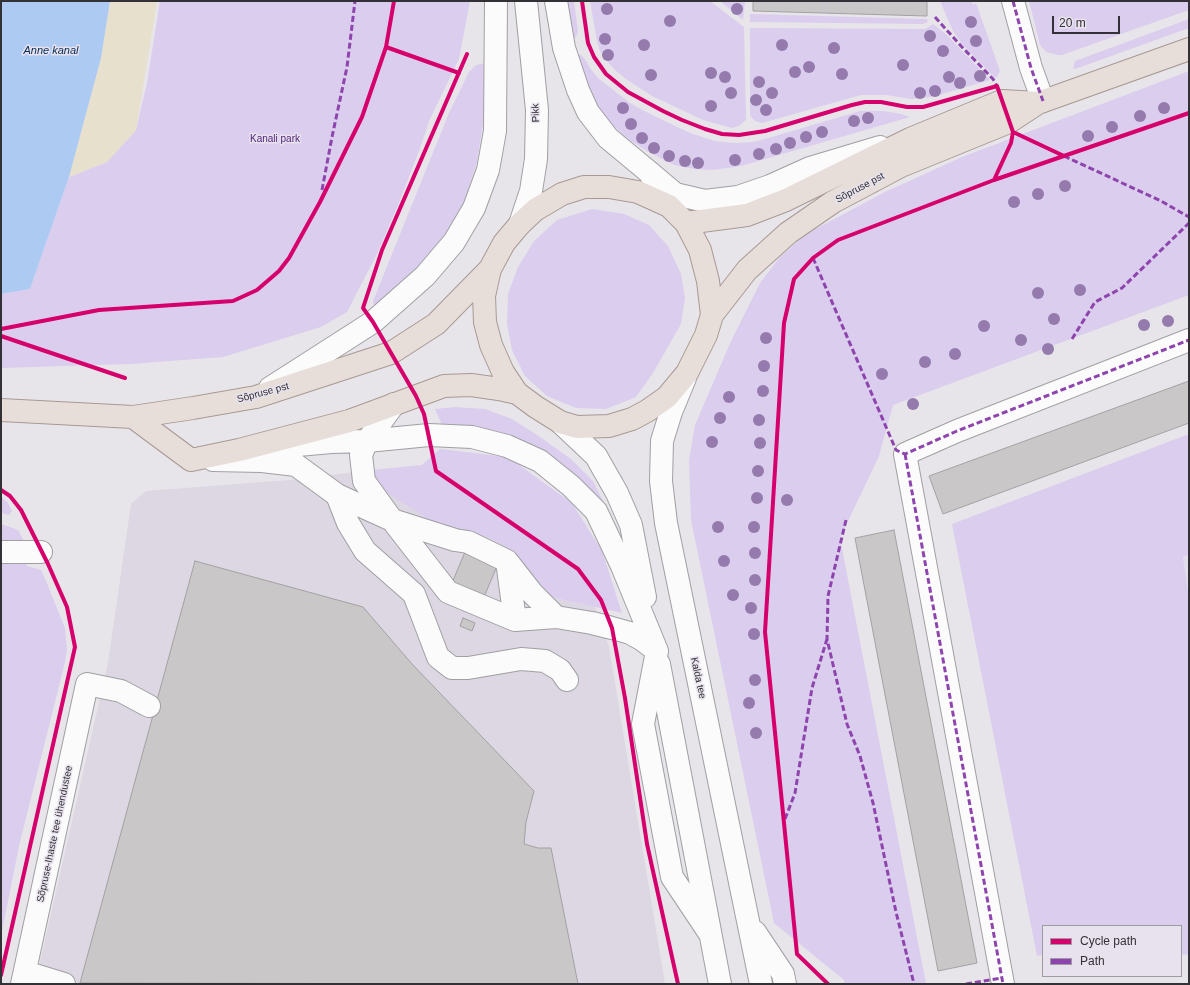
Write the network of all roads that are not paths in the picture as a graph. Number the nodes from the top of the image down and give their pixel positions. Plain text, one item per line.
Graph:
1 (496, 1) edge
2 (526, 1) edge
3 (556, 1) edge
4 (1013, 1) edge
5 (1189, 48) edge
6 (1040, 102) junction
7 (910, 138) junction
8 (649, 172) junction
9 (669, 206) junction
10 (686, 223) junction
11 (520, 224) junction
12 (490, 269) junction
13 (712, 315) junction
14 (1189, 340) edge
15 (688, 373) junction
16 (517, 393) junction
17 (256, 397) junction
18 (394, 404) junction
19 (1, 410) edge
20 (133, 417) junction
21 (560, 422) junction
22 (367, 440) junction
23 (238, 450) junction
24 (191, 460) junction
25 (337, 495) junction
26 (392, 520) junction
27 (1, 552) edge
28 (41, 552) dead end
29 (507, 561) junction
30 (556, 617) junction
31 (515, 620) junction
32 (657, 651) junction
33 (567, 680) dead end
34 (150, 706) dead end
35 (748, 920) junction
36 (24, 978) edge
37 (718, 980) edge
38 (64, 984) edge
39 (762, 984) edge
40 (785, 984) edge
41 (1003, 984) edge

1 - 17 street
2 - 11 street, Pikk
3 - 8 street
4 - 6 street
5 - 6 main road, Sõpruse pst
6 - 7 main road, Sõpruse pst
6 - 13 main road, Sõpruse pst
7 - 8 street
7 - 10 main road, Sõpruse pst
8 - 9 street
9 - 10 main road
9 - 11 main road
10 - 13 main road
11 - 12 main road
12 - 16 main road
12 - 17 main road, Sõpruse pst
13 - 15 main road
14 - 41 street
15 - 21 main road
15 - 35 street, Kalda tee
16 - 18 main road
16 - 21 main road
17 - 20 main road, Sõpruse pst
18 - 22 street
18 - 23 main road
19 - 20 main road, Sõpruse pst
20 - 24 main road
21 - 32 street
22 - 23 street
22 - 26 street
22 - 32 street
23 - 24 main road
24 - 25 street
25 - 26 street
25 - 33 street
26 - 29 street
26 - 31 street
27 - 28 street
29 - 30 street
29 - 31 street
30 - 31 street
30 - 32 street
32 - 37 street
34 - 36 street, Sõpruse-Ihaste tee ühendustee
35 - 39 street, Kalda tee
35 - 40 street
36 - 38 street

